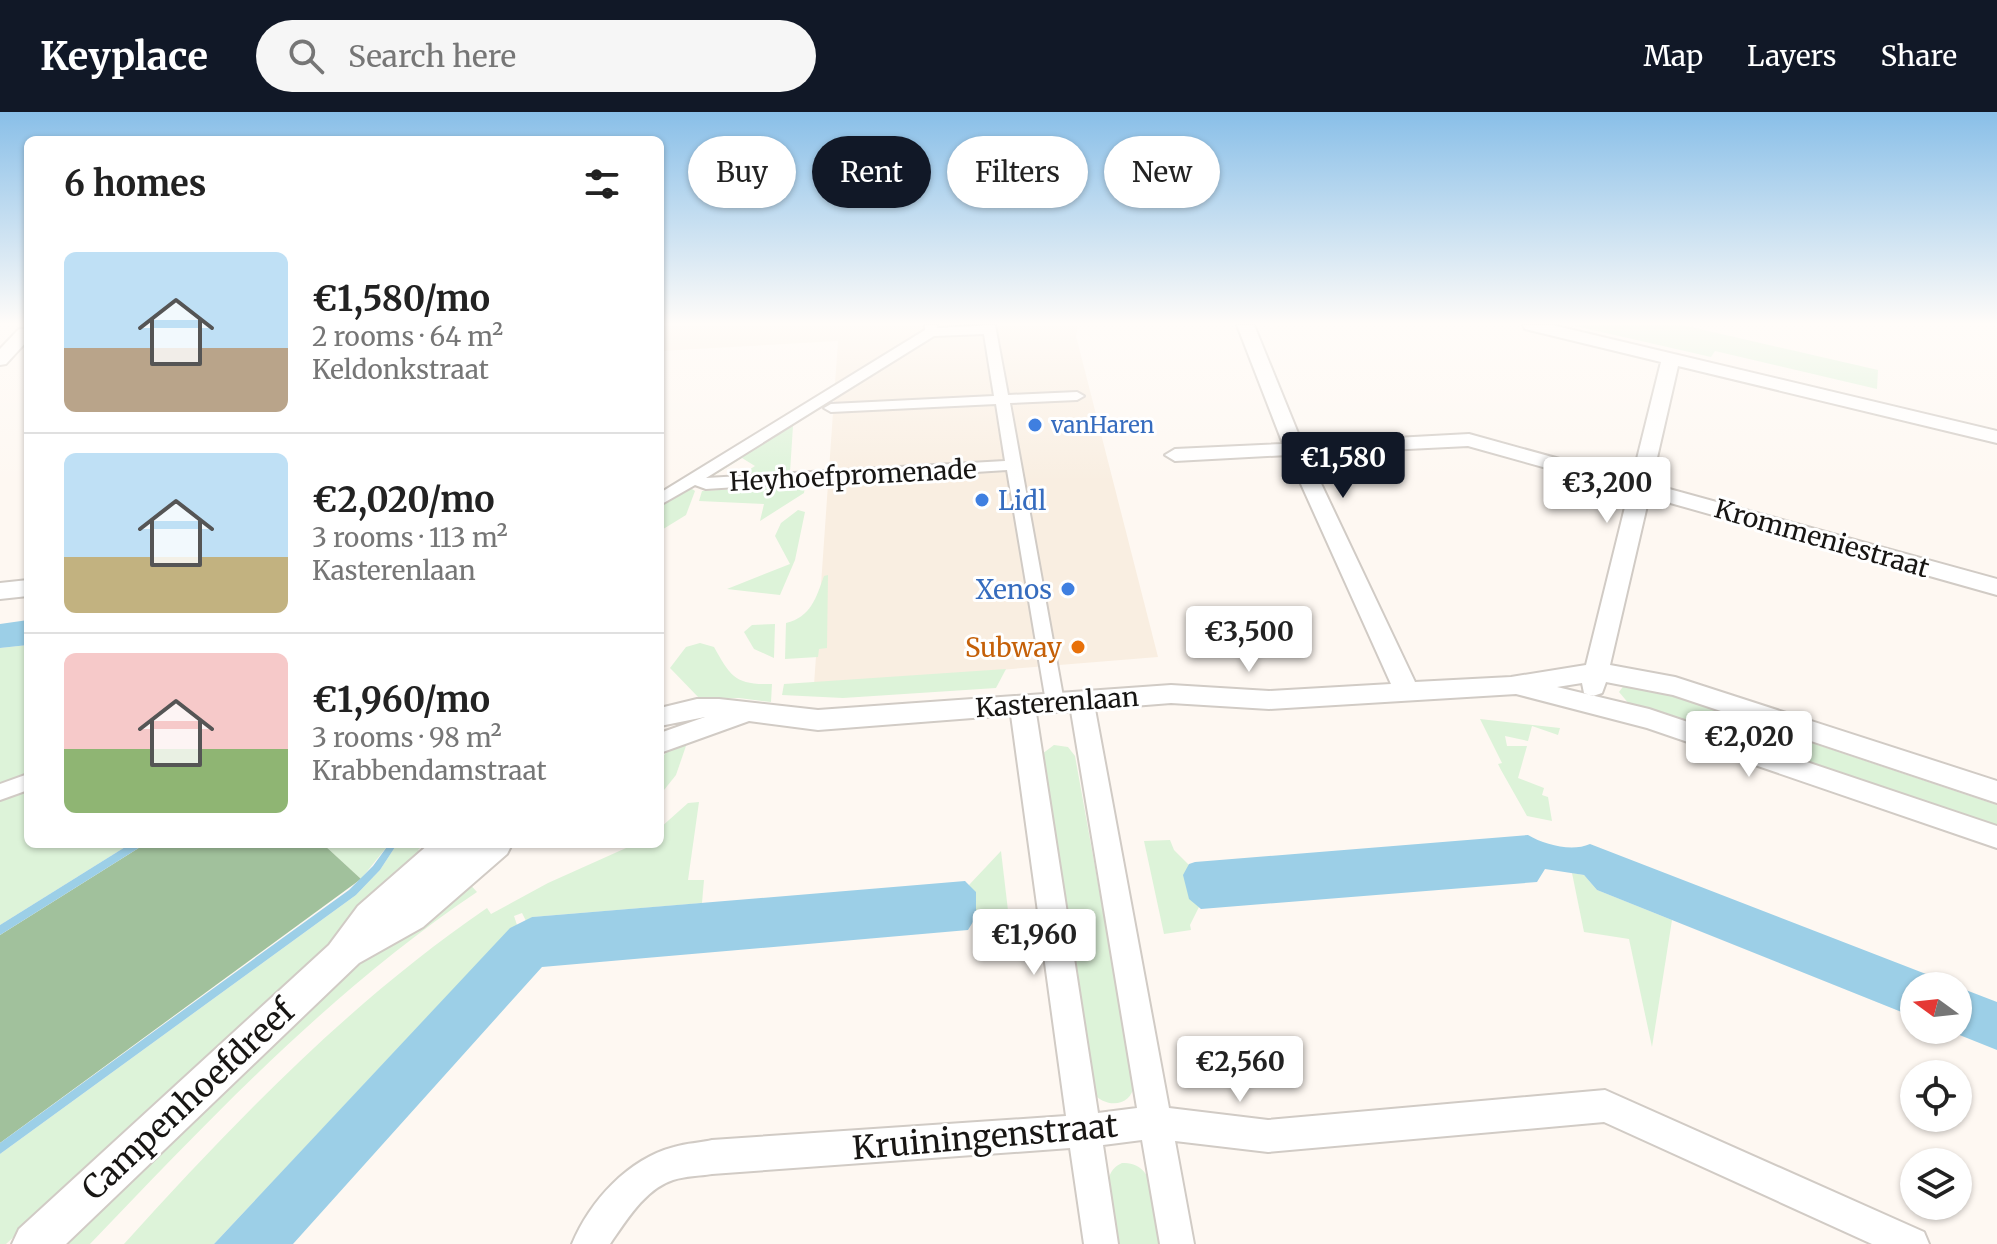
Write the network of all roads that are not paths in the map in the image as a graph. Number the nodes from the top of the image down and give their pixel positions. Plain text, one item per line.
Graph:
1 (863, 378) edge
2 (998, 378) edge
3 (1266, 378) edge
4 (1666, 378) edge
5 (1750, 378) edge
6 (1077, 396) dead end
7 (1002, 400) junction
8 (831, 401) junction
9 (1997, 437) edge
10 (1295, 449) junction
11 (1175, 455) dead end
12 (1013, 465) junction
13 (695, 479) junction
14 (1639, 486) junction
15 (664, 498) edge
16 (1997, 587) edge
17 (24, 588) edge
18 (0, 591) edge
19 (1597, 672) junction
20 (1511, 686) junction
21 (1406, 690) junction
22 (1068, 701) junction
23 (1588, 703) junction
24 (1022, 704) junction
25 (747, 713) junction
26 (664, 716) edge
27 (664, 742) edge
28 (24, 783) edge
29 (0, 792) edge
30 (1997, 792) edge
31 (1997, 837) edge
32 (449, 848) edge
33 (490, 848) edge
34 (342, 957) junction
35 (1154, 1122) junction
36 (1084, 1131) junction
37 (34, 1244) edge
38 (589, 1244) edge
39 (1101, 1244) edge
40 (1177, 1244) edge
41 (1912, 1244) edge

1 - 8 street, Heyhoefpromenade
2 - 7 street, Heyhoefpromenade
3 - 10 street
4 - 14 street
5 - 9 street
6 - 7 street
7 - 8 street
7 - 12 street, Heyhoefpromenade
8 - 13 street, Heyhoefpromenade
10 - 11 street, Krommeniestraat
10 - 14 street, Krommeniestraat
10 - 21 street
12 - 13 street, Heyhoefpromenade
12 - 22 street, Heyhoefpromenade
13 - 15 street, Heyhoefpromenade
14 - 16 street, Krommeniestraat
14 - 19 street
17 - 18 street
19 - 20 street, Kasterenlaan
19 - 23 street
19 - 30 street, Kasterenlaan
20 - 21 street, Kasterenlaan
20 - 23 street, Kasterenlaan
21 - 22 street, Kasterenlaan
22 - 24 street, Kasterenlaan
22 - 35 street
23 - 31 street, Kasterenlaan
24 - 25 street, Kasterenlaan
24 - 36 street
25 - 26 street, Kasterenlaan
25 - 27 street, Kasterenlaan
28 - 29 street
32 - 34 street, Campenhoefdreef
33 - 34 street, Campenhoefdreef
34 - 37 street, Campenhoefdreef
35 - 36 street, Kruiningenstraat
35 - 40 street
35 - 41 street, Kruiningenstraat
36 - 38 street, Kruiningenstraat
36 - 39 street

